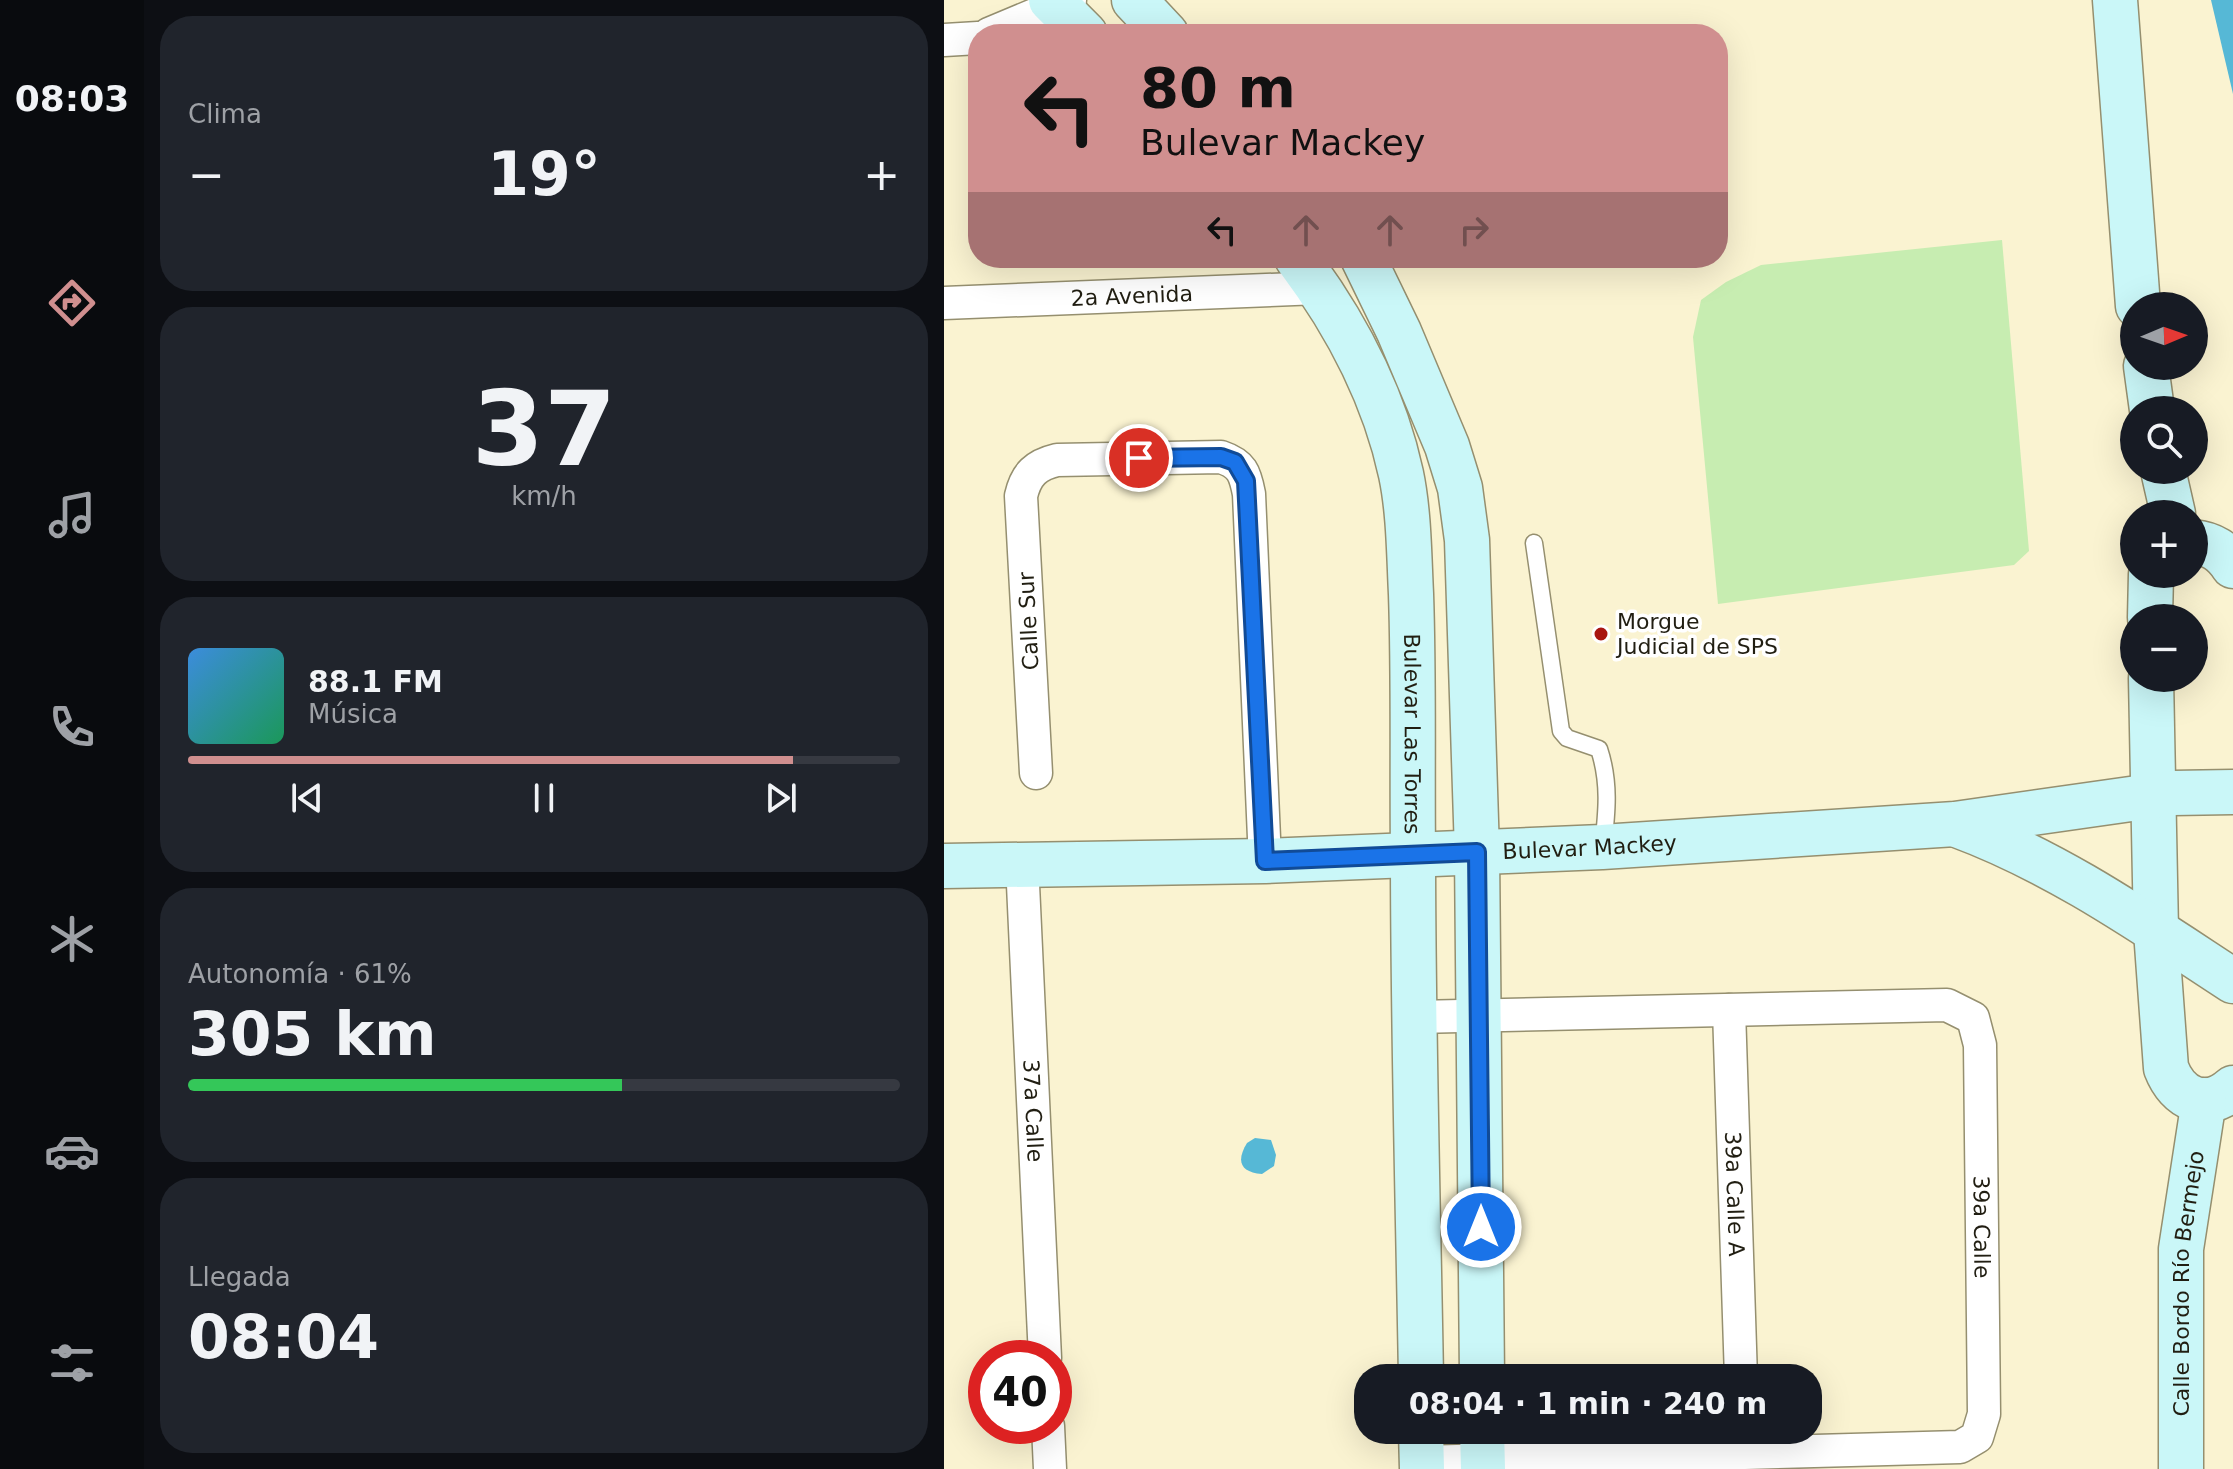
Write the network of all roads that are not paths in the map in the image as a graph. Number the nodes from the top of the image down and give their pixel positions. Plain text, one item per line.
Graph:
1 (1134, 0) edge
2 (2115, 0) edge
3 (1066, 10) edge
4 (1021, 24) edge
5 (1157, 24) edge
6 (968, 39) edge
7 (944, 40) edge
8 (1368, 268) edge
9 (1308, 273) edge
10 (2137, 292) edge
11 (944, 303) edge
12 (1534, 543) dead end
13 (2208, 544) edge
14 (2233, 566) edge
15 (1472, 659) junction
16 (1413, 663) junction
17 (2153, 692) edge
18 (1036, 773) dead end
19 (2233, 792) edge
20 (2164, 795) junction
21 (1955, 824) junction
22 (1602, 847) junction
23 (1477, 852) junction
24 (1413, 856) junction
25 (1265, 861) junction
26 (1022, 863) junction
27 (944, 866) edge
28 (2156, 931) junction
29 (2233, 981) edge
30 (1729, 1010) junction
31 (1480, 1015) junction
32 (1416, 1017) junction
33 (2219, 1094) edge
34 (1044, 1340) edge
35 (1421, 1364) edge
36 (1482, 1364) edge
37 (1741, 1364) edge
38 (1049, 1444) edge
39 (1720, 1444) edge
40 (1822, 1444) edge
41 (1482, 1453) edge
42 (1422, 1454) edge
43 (1050, 1469) edge
44 (2181, 1469) edge

1 - 5 main road
2 - 10 main road
3 - 4 street
6 - 7 street
8 - 15 main road
9 - 11 street, 2a Avenida
9 - 16 main road, Bulevar Las Torres
12 - 22 lane
13 - 14 main road
15 - 16 main road
15 - 23 main road
16 - 24 main road, Bulevar Las Torres
17 - 20 main road
18 - 25 street, Calle Sur
19 - 20 main road, Bulevar Mackey
20 - 21 main road, Bulevar Mackey
20 - 28 main road
21 - 22 main road, Bulevar Mackey
21 - 28 main road
22 - 23 main road, Bulevar Mackey
23 - 24 main road, Bulevar Mackey
23 - 31 main road
24 - 25 main road, Bulevar Mackey
24 - 32 main road, Bulevar Las Torres
25 - 26 main road, Bulevar Mackey
26 - 27 main road, Bulevar Mackey
26 - 34 street, 37a Calle
28 - 29 main road
28 - 33 main road
30 - 31 street
30 - 37 street, 39a Calle A
30 - 40 street, 39a Calle
31 - 32 street
31 - 36 main road
32 - 35 main road, Bulevar Las Torres
33 - 44 main road, Calle Bordo Río Bermejo
38 - 43 street
39 - 41 street
41 - 42 street

